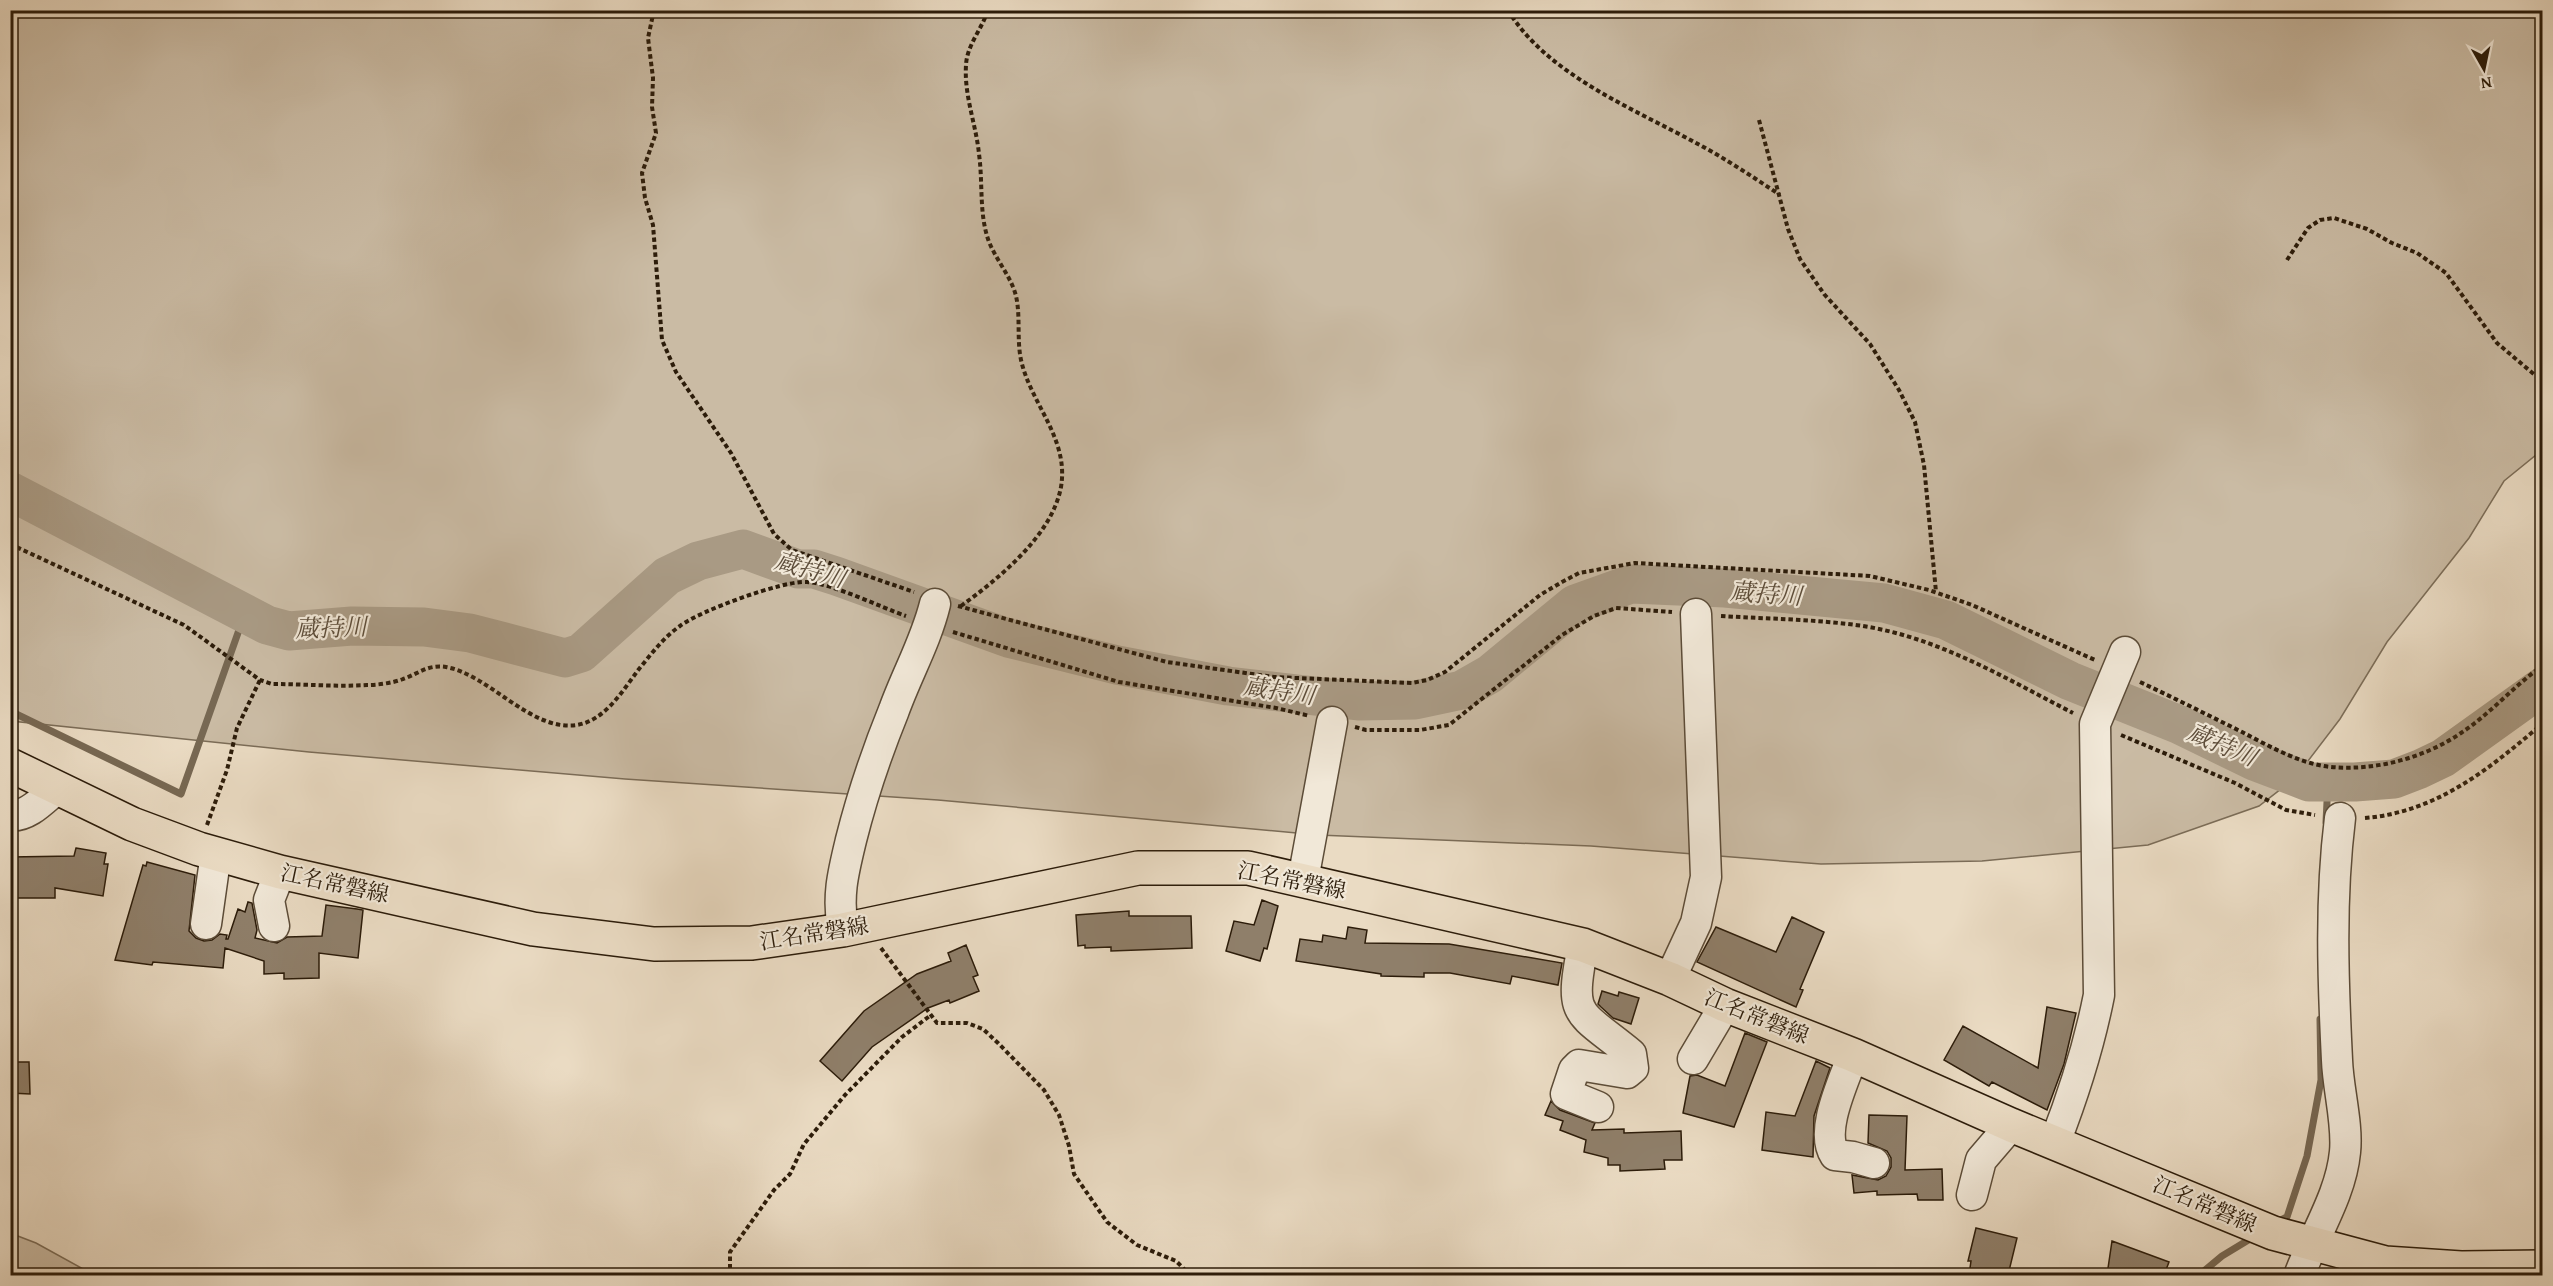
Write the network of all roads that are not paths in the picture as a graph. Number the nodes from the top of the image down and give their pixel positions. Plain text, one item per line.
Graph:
1 (942, 612) road end
2 (1696, 614) road end
3 (2121, 661) road end
4 (1332, 722) road end
5 (10, 765) edge
6 (56, 789) junction
7 (10, 815) edge
8 (2340, 818) road end
9 (207, 851) junction
10 (280, 872) junction
11 (1303, 880) junction
12 (206, 924) dead end
13 (274, 926) dead end
14 (856, 928) junction
15 (1583, 945) junction
16 (1670, 979) junction
17 (1725, 1005) junction
18 (1853, 1055) junction
19 (1693, 1059) dead end
20 (1598, 1107) dead end
21 (2011, 1125) junction
22 (2055, 1142) junction
23 (1874, 1163) dead end
24 (1972, 1196) dead end
25 (2311, 1244) junction
26 (2542, 1267) edge
27 (2299, 1275) edge

1 - 14 street
2 - 16 street
3 - 22 street
4 - 11 street
5 - 6 main road, 江名常磐線
6 - 7 street
6 - 9 main road, 江名常磐線
8 - 25 street
9 - 10 main road, 江名常磐線
9 - 12 street
10 - 13 street
10 - 14 main road, 江名常磐線
11 - 14 main road, 江名常磐線
11 - 15 main road, 江名常磐線
15 - 16 main road, 江名常磐線
15 - 20 street
16 - 17 main road, 江名常磐線
17 - 18 main road, 江名常磐線
17 - 19 street
18 - 21 main road, 江名常磐線
18 - 23 street
21 - 22 main road, 江名常磐線
21 - 24 street
22 - 25 main road, 江名常磐線
25 - 26 main road, 江名常磐線
25 - 27 street

